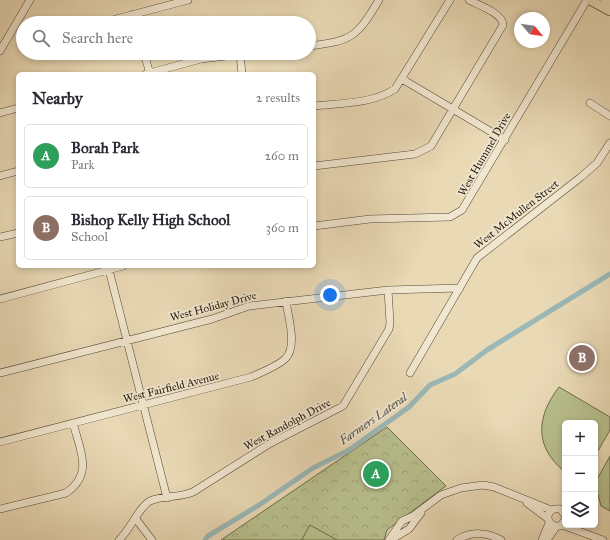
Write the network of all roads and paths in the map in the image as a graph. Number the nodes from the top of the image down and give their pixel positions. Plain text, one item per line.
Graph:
1 (30, 0) edge
2 (188, 0) edge
3 (379, 0) edge
4 (450, 0) edge
5 (469, 0) edge
6 (588, 0) edge
7 (605, 0) edge
8 (484, 3) edge
9 (610, 3) edge
10 (610, 12) edge
11 (134, 14) joint
12 (20, 16) edge
13 (127, 16) edge
14 (16, 23) edge
15 (316, 45) edge
16 (0, 51) edge
17 (145, 60) edge
18 (197, 60) edge
19 (241, 60) edge
20 (148, 72) edge
21 (155, 72) edge
22 (242, 72) edge
23 (402, 79) junction
24 (590, 103) dead end
25 (316, 106) edge
26 (16, 109) edge
27 (454, 110) junction
28 (0, 113) edge
29 (610, 116) edge
30 (505, 140) junction
31 (610, 143) edge
32 (316, 166) edge
33 (16, 172) edge
34 (0, 176) edge
35 (316, 226) edge
36 (16, 233) edge
37 (0, 237) edge
38 (116, 268) edge
39 (109, 270) junction
40 (460, 288) junction
41 (388, 290) junction
42 (0, 299) edge
43 (286, 301) junction
44 (127, 340) junction
45 (0, 373) edge
46 (410, 374) dead end
47 (143, 406) junction
48 (73, 424) junction
49 (0, 442) edge
50 (517, 496) junction
51 (167, 498) junction
52 (429, 504) junction
53 (0, 509) edge
54 (551, 510) junction
55 (562, 511) edge
56 (136, 519) junction
57 (556, 523) edge
58 (583, 528) edge
59 (601, 539) edge
60 (120, 540) edge
61 (152, 540) edge
62 (390, 540) edge
63 (457, 540) edge
64 (502, 540) edge
65 (542, 540) edge
66 (547, 540) edge

1 - 12 street
2 - 11 street
3 - 15 street
4 - 23 street
5 - 8 street
6 - 10 main road
6 - 30 street, West Hummel Drive
7 - 9 main road
8 - 27 street
11 - 13 street
14 - 16 street
17 - 20 street
18 - 21 street
19 - 22 street
23 - 25 street
23 - 27 street
24 - 29 street
26 - 28 street
27 - 30 street
27 - 32 street
30 - 35 street, West Hummel Drive
31 - 40 street, West McMullen Street
33 - 34 street
36 - 37 street
38 - 39 street
39 - 42 street
39 - 44 street
40 - 41 street, West Holiday Drive
40 - 46 street, West McMullen Street
41 - 43 street, West Holiday Drive
41 - 51 street, West Randolph Drive
43 - 44 street, West Holiday Drive
43 - 47 street, West Fairfield Avenue
44 - 45 street, West Holiday Drive
44 - 47 street
47 - 48 street, West Fairfield Avenue
47 - 51 street
48 - 49 street, West Fairfield Avenue
48 - 53 street
50 - 52 street
50 - 54 street
50 - 57 street
51 - 56 street, West Randolph Drive
52 - 62 street
52 - 62 street
54 - 55 street
54 - 57 street
56 - 60 street, West Randolph Drive
56 - 61 street
57 - 59 street
57 - 65 street
57 - 66 street
58 - 59 street
63 - 64 street

